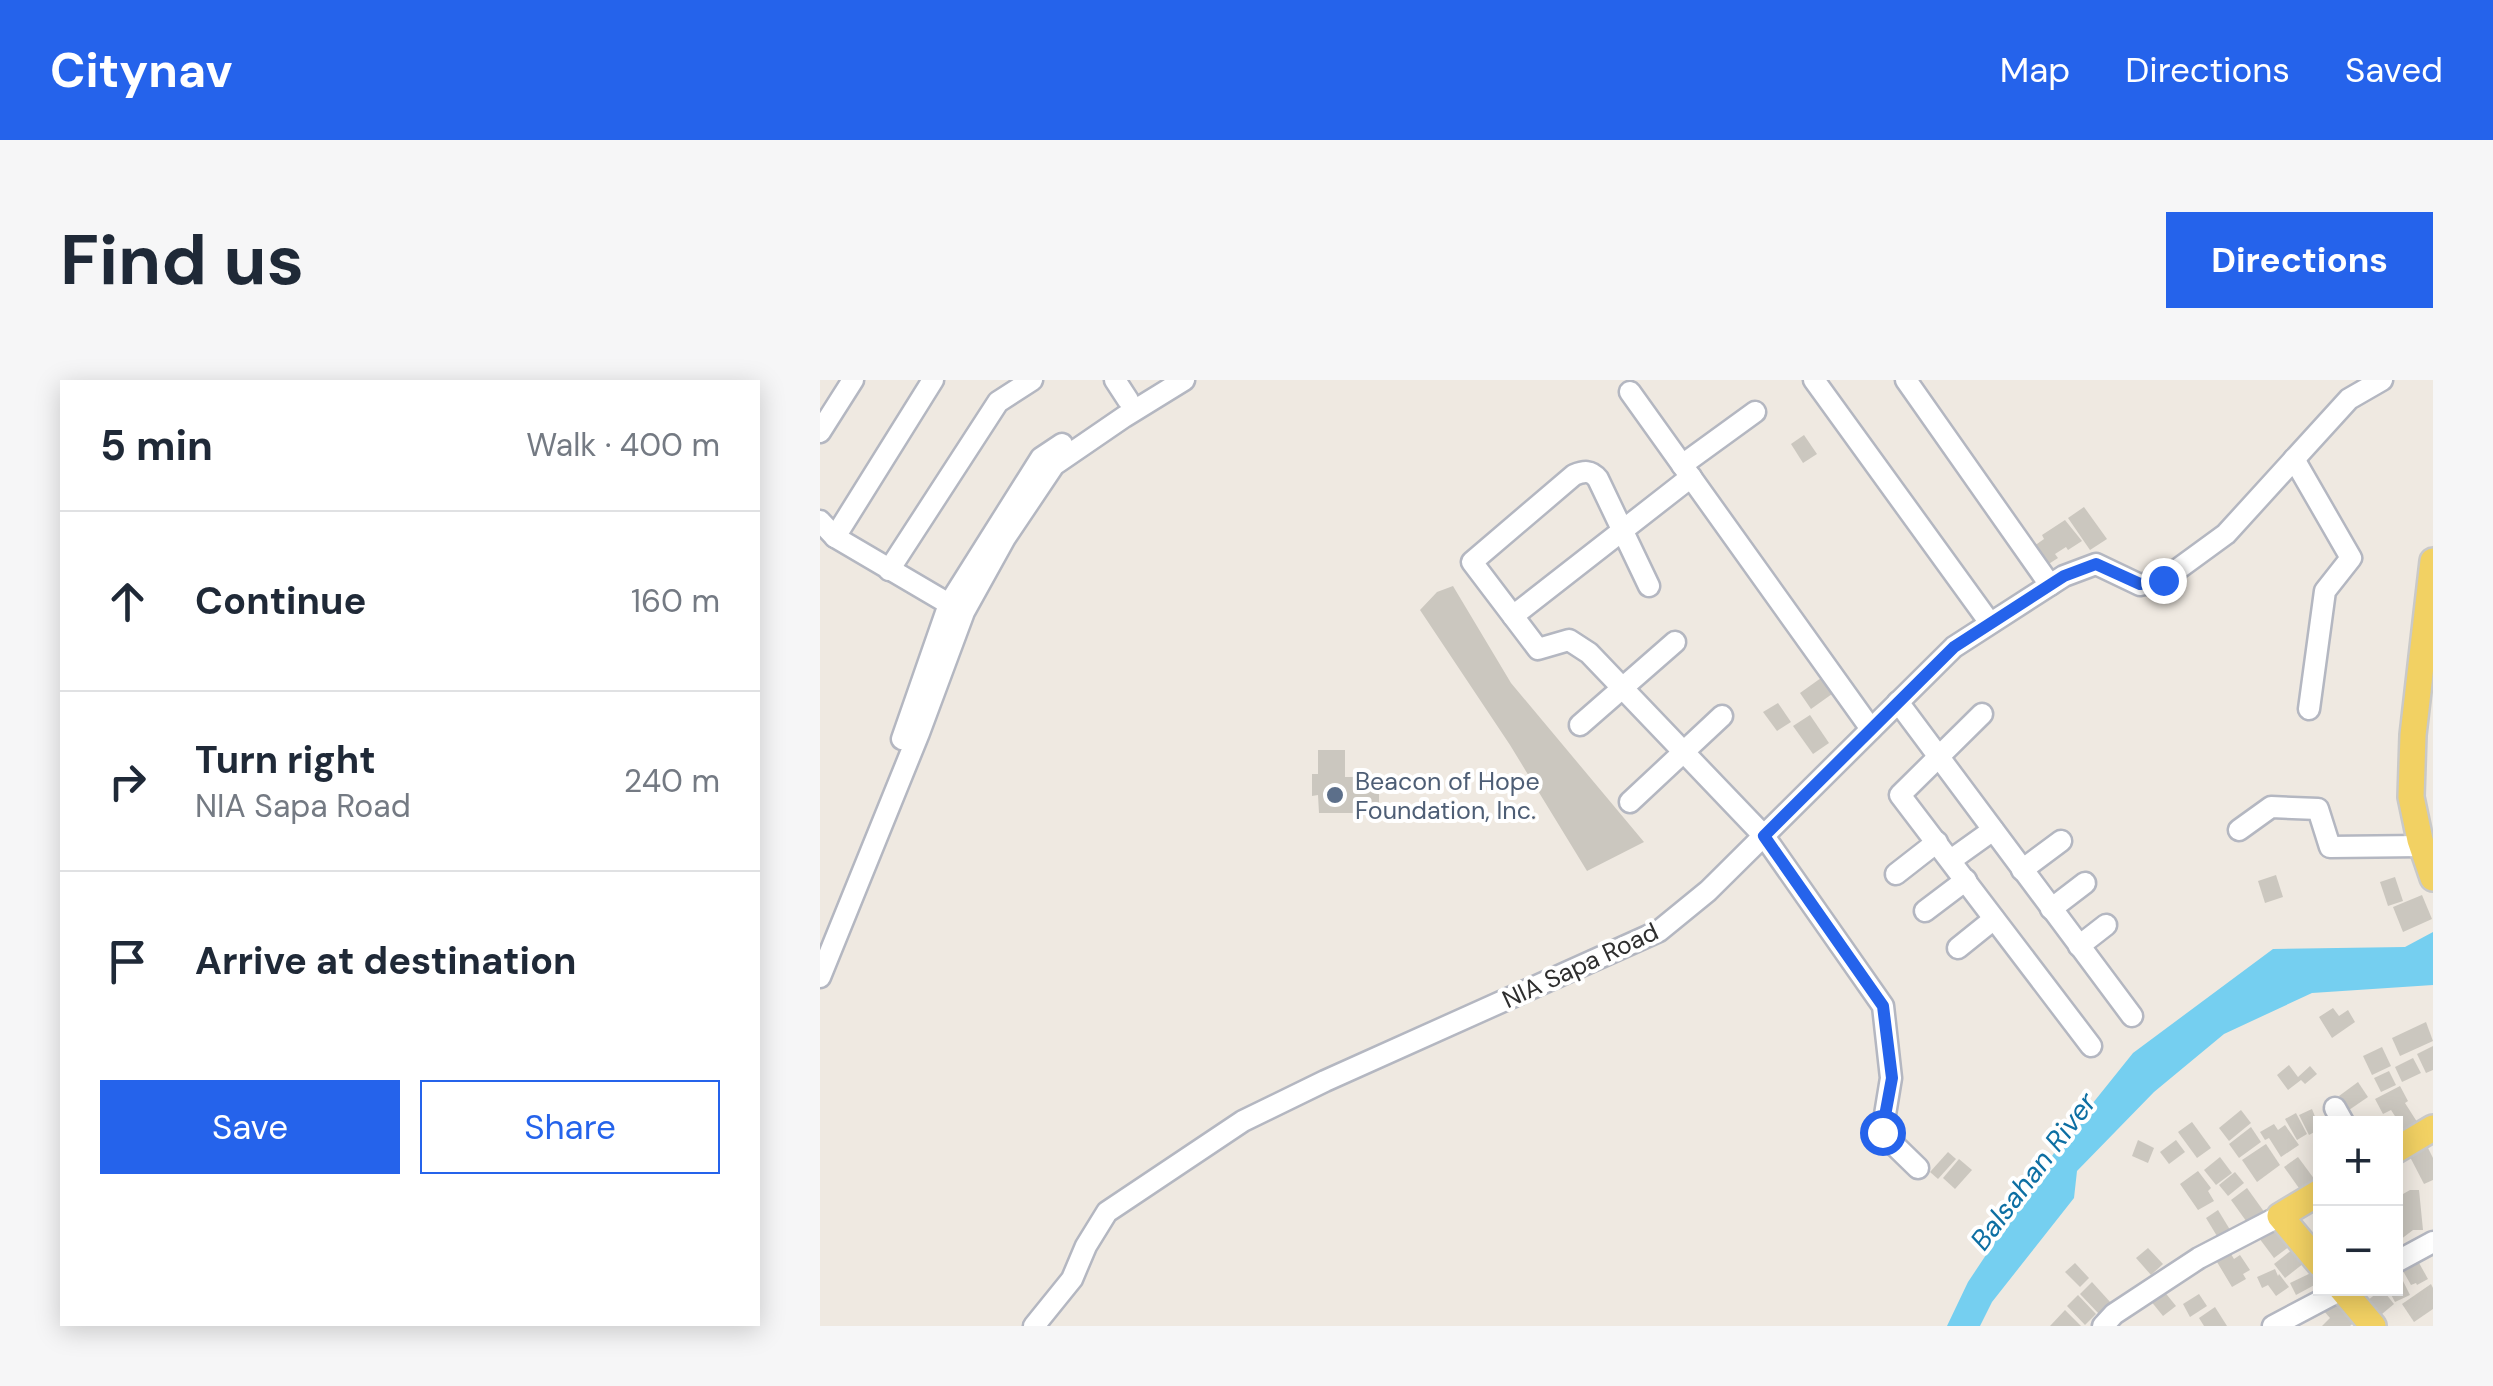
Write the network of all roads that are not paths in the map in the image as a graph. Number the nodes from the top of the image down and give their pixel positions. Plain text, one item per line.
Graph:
1 (853, 380) edge
2 (933, 380) edge
3 (1032, 380) edge
4 (1116, 380) edge
5 (1161, 380) edge
6 (1184, 380) edge
7 (1814, 380) edge
8 (1906, 380) edge
9 (2382, 380) edge
10 (1630, 392) dead end
11 (1128, 400) junction
12 (1755, 412) dead end
13 (820, 432) edge
14 (2294, 460) junction
15 (1686, 471) junction
16 (820, 521) edge
17 (1623, 532) junction
18 (836, 537) junction
19 (2433, 561) edge
20 (889, 570) junction
21 (2050, 585) junction
22 (1649, 586) dead end
23 (949, 604) junction
24 (1513, 616) junction
25 (1990, 623) junction
26 (1675, 642) dead end
27 (1620, 688) junction
28 (1898, 702) junction
29 (2309, 710) dead end
30 (1982, 714) dead end
31 (1722, 716) dead end
32 (1580, 724) dead end
33 (1871, 729) junction
34 (1685, 753) junction
35 (1940, 758) junction
36 (1630, 802) dead end
37 (1992, 830) junction
38 (2238, 830) dead end
39 (1764, 836) junction
40 (2061, 841) dead end
41 (1937, 842) junction
42 (2422, 846) junction
43 (1951, 860) junction
44 (2022, 870) junction
45 (1896, 874) dead end
46 (2433, 878) edge
47 (1966, 880) junction
48 (2085, 883) dead end
49 (2051, 909) junction
50 (1925, 910) dead end
51 (1994, 919) junction
52 (2106, 925) dead end
53 (820, 944) edge
54 (2079, 946) junction
55 (1958, 948) dead end
56 (820, 978) edge
57 (2132, 1016) dead end
58 (2090, 1046) dead end
59 (2433, 1128) edge
60 (2403, 1146) edge
61 (1918, 1168) dead end
62 (2313, 1196) edge
63 (2280, 1216) junction
64 (2433, 1242) edge
65 (2313, 1256) edge
66 (2403, 1258) edge
67 (2330, 1296) edge
68 (2349, 1296) edge
69 (1034, 1326) edge
70 (2103, 1326) edge
71 (2272, 1326) edge
72 (2373, 1326) edge

1 - 13 street
2 - 18 street
3 - 20 street
4 - 11 street
5 - 11 street
6 - 56 street
7 - 25 street
8 - 21 street
9 - 14 street, NIA Sapa Road
10 - 15 street
11 - 23 street
12 - 15 street
14 - 21 street, NIA Sapa Road
14 - 29 street
15 - 17 street
15 - 33 street
16 - 18 street
17 - 22 street
17 - 24 street
17 - 24 street
18 - 20 street
19 - 42 main road
20 - 23 street
21 - 25 street, NIA Sapa Road
23 - 53 street
24 - 27 street
25 - 28 street, NIA Sapa Road
26 - 27 street
27 - 32 street
27 - 34 street
28 - 33 street, NIA Sapa Road
28 - 35 street
30 - 35 street
31 - 34 street
33 - 39 street, NIA Sapa Road
34 - 36 street
34 - 39 street
35 - 37 street
35 - 41 street
37 - 43 street
37 - 44 street
38 - 42 street
39 - 61 street
39 - 69 street, NIA Sapa Road
40 - 44 street
41 - 43 street
41 - 45 street
42 - 46 main road
43 - 47 street
44 - 49 street
47 - 50 street
47 - 51 street
48 - 49 street
49 - 54 street
51 - 55 street
51 - 58 street
52 - 54 street
54 - 57 street
59 - 60 main road
62 - 63 main road
63 - 65 main road
63 - 70 street
64 - 66 street
67 - 71 street
68 - 72 main road

